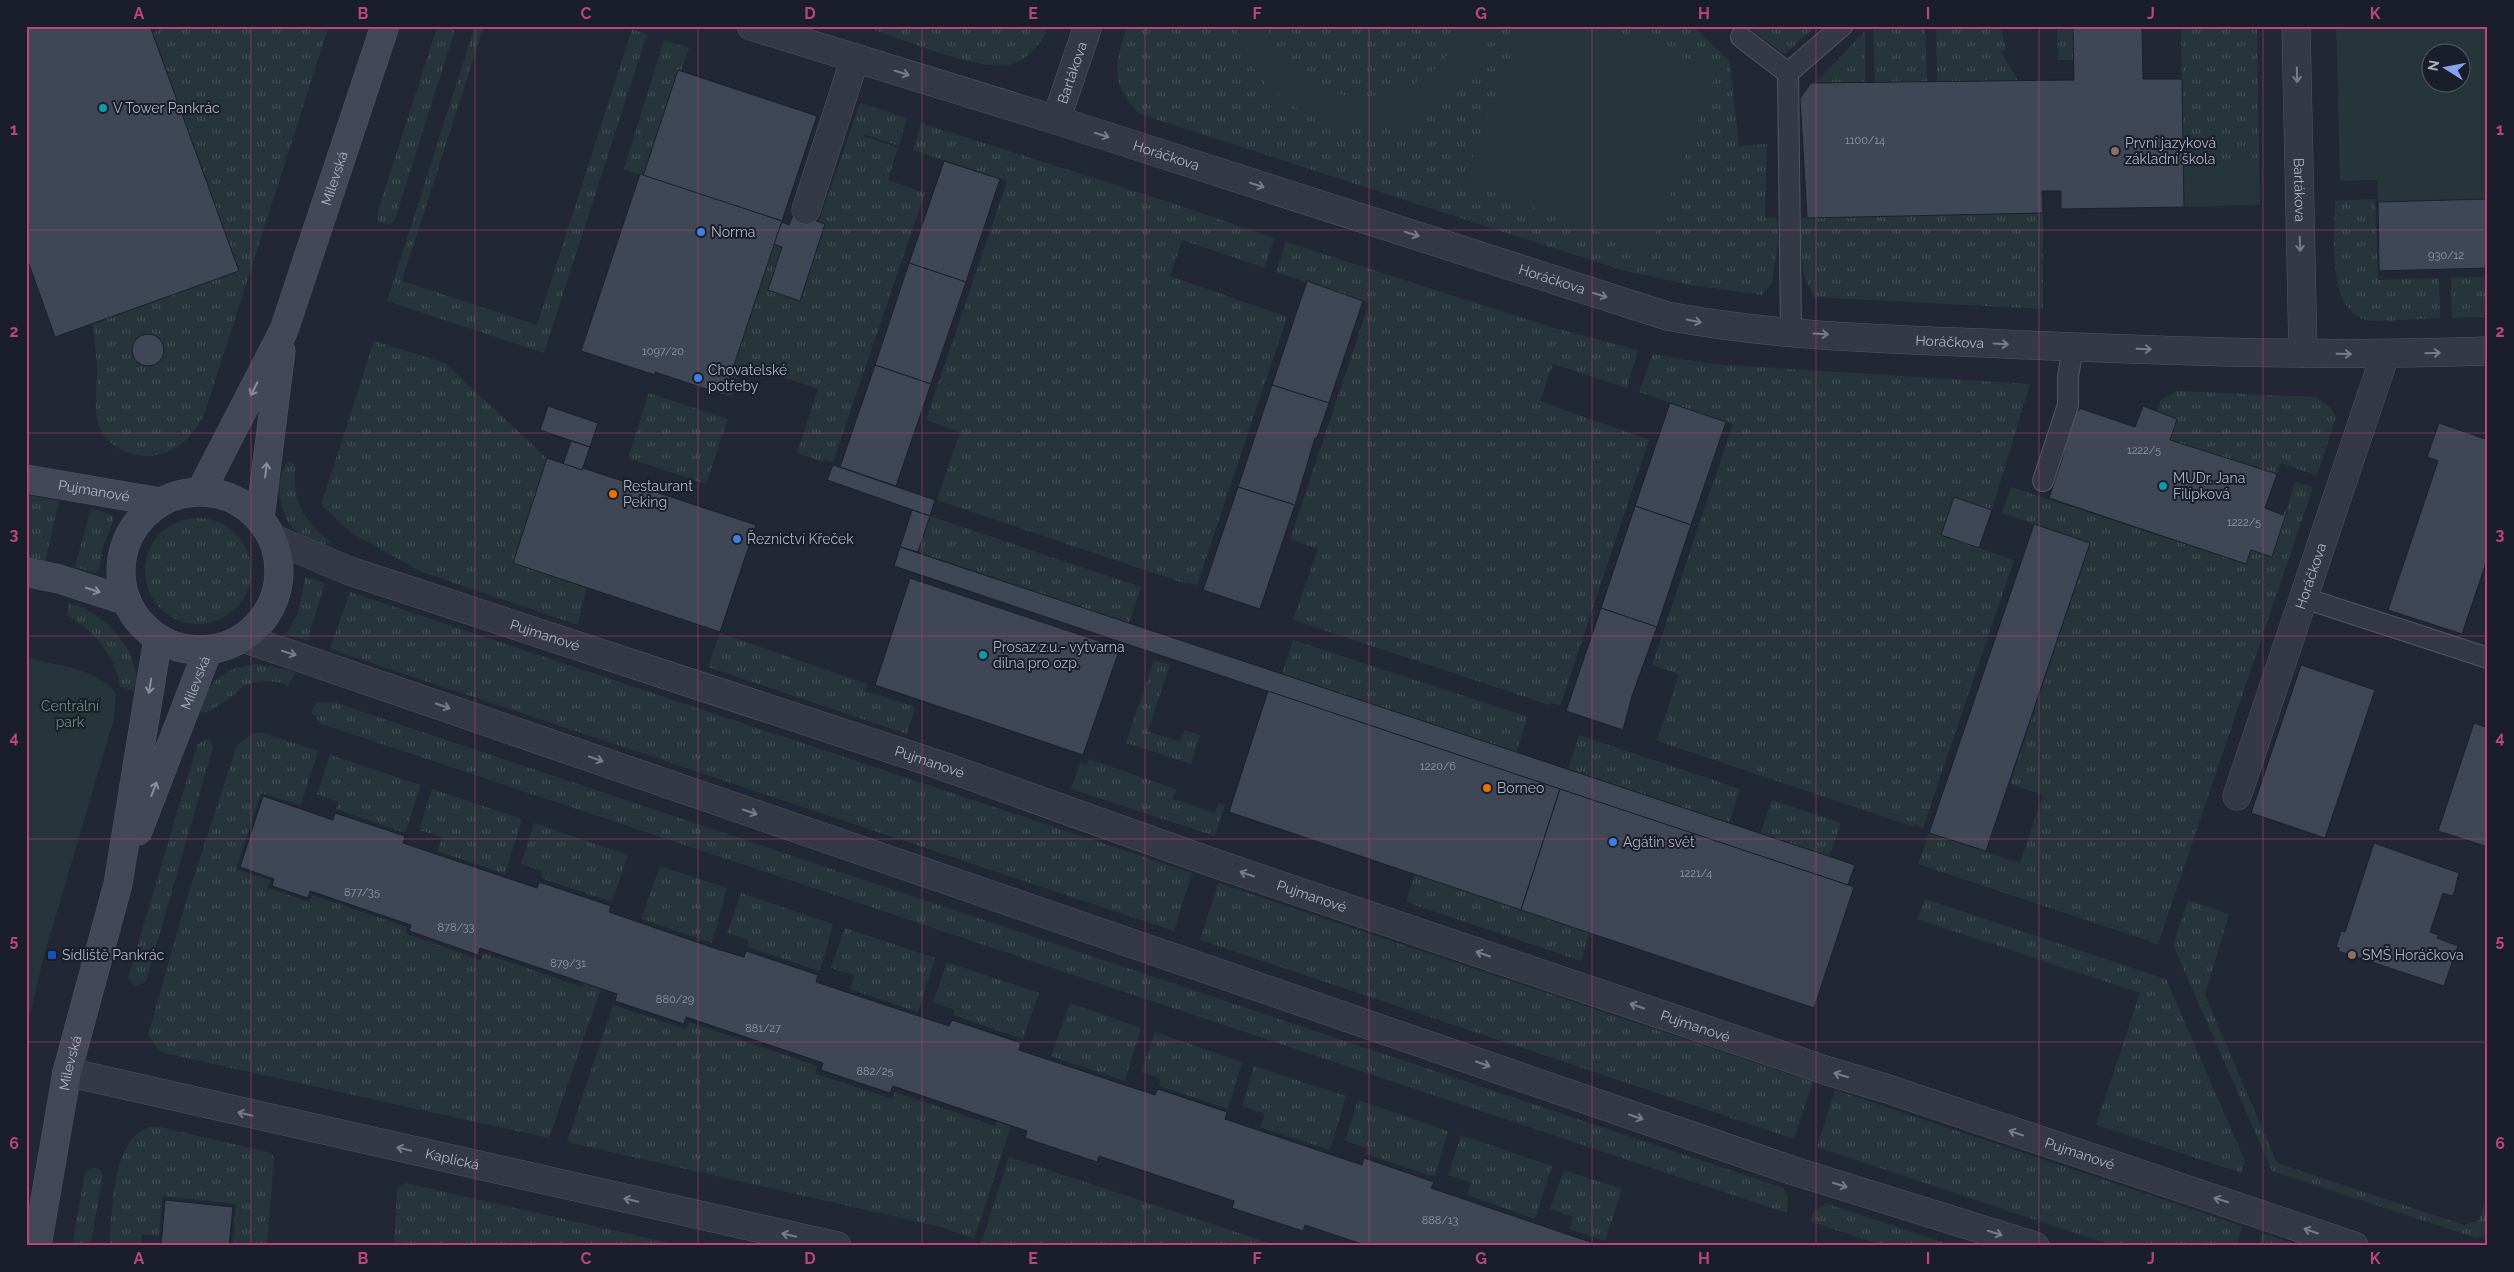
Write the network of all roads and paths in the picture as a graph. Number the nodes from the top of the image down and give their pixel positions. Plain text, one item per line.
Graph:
1 (385, 26) edge
2 (751, 26) edge
3 (1088, 26) edge
4 (1842, 26) edge
5 (2296, 26) edge
6 (1741, 38) dead end
7 (855, 58) junction
8 (1788, 73) junction
9 (1056, 120) junction
10 (806, 210) dead end
11 (284, 330) junction
12 (1791, 333) junction
13 (2074, 346) junction
14 (2488, 352) edge
15 (2303, 354) junction
16 (2385, 355) junction
17 (26, 479) edge
18 (2043, 481) dead end
19 (201, 491) junction
20 (160, 502) junction
21 (266, 528) junction
22 (26, 572) edge
23 (2304, 598) junction
24 (127, 601) junction
25 (158, 638) junction
26 (243, 638) junction
27 (208, 650) junction
28 (2488, 658) edge
29 (2237, 796) dead end
30 (118, 884) junction
31 (67, 1072) junction
32 (37, 1246) edge
33 (837, 1246) edge
34 (2035, 1246) edge
35 (2354, 1246) edge

1 - 11 street, Milevská
2 - 7 street, Horáčkova
3 - 9 street, Bartákova
4 - 8 lane
5 -> 15 street, Bartákova
6 - 8 lane
7 -> 9 street, Horáčkova
7 - 10 street
8 - 12 lane
9 -> 12 street, Horáčkova
11 -> 19 street, Milevská
21 -> 11 street, Milevská
12 -> 13 street, Horáčkova
13 -> 15 street, Horáčkova
13 - 18 lane
16 -> 14 street, Horáčkova
15 -> 16 street, Horáčkova
16 - 23 street, Horáčkova
17 - 20 street, Pujmanové
19 - 20 street, Milevská
19 - 21 street, Milevská
20 - 24 street, Milevská
21 - 26 street, Milevská
35 -> 21 street, Pujmanové
22 -> 24 street
23 - 28 lane
23 - 29 street, Horáčkova
24 - 25 street, Milevská
25 - 27 street, Milevská
25 -> 30 street, Milevská
26 - 27 street, Milevská
26 -> 34 street
30 -> 27 street, Milevská
30 - 31 street, Milevská
31 - 32 street, Milevská
33 -> 31 street, Kaplická

